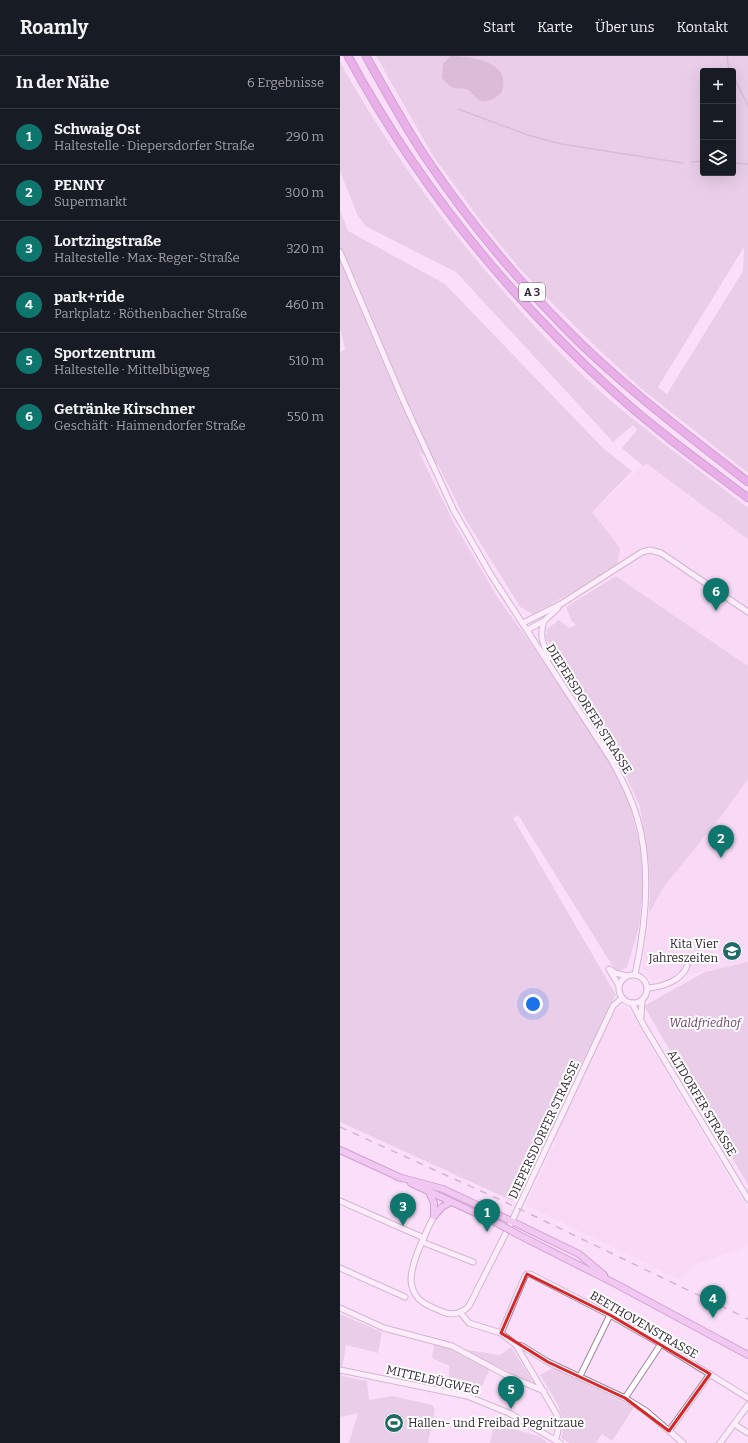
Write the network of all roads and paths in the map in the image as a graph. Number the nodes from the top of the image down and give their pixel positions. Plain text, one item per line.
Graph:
1 (348, 56) edge
2 (366, 56) edge
3 (340, 252) edge
4 (748, 482) edge
5 (748, 498) edge
6 (561, 604) junction
7 (748, 612) edge
8 (544, 621) junction
9 (523, 623) junction
10 (528, 630) junction
11 (551, 667) junction
12 (687, 966) dead end
13 (635, 975) junction
14 (627, 976) junction
15 (619, 986) junction
16 (648, 988) junction
17 (622, 998) junction
18 (642, 1000) junction
19 (632, 1003) junction
20 (641, 1018) junction
21 (340, 1150) edge
22 (398, 1177) junction
23 (429, 1192) junction
24 (748, 1199) edge
25 (340, 1201) edge
26 (451, 1202) junction
27 (434, 1216) junction
28 (512, 1221) junction
29 (423, 1240) junction
30 (473, 1262) dead end
31 (340, 1268) edge
32 (614, 1283) junction
33 (405, 1297) dead end
34 (340, 1308) edge
35 (460, 1312) junction
36 (610, 1314) junction
37 (501, 1333) junction
38 (661, 1344) junction
39 (516, 1345) junction
40 (748, 1355) edge
41 (340, 1370) edge
42 (710, 1374) junction
43 (580, 1376) junction
44 (544, 1391) junction
45 (625, 1398) junction
46 (748, 1398) edge
47 (748, 1406) edge
48 (734, 1424) junction
49 (668, 1431) junction
50 (748, 1433) edge
51 (557, 1442) edge
52 (683, 1443) edge
53 (720, 1443) edge

1 - 5 highway, A 3
2 - 4 highway, A 3
3 - 9 street, DIEPERSDORFER STRASSE
6 - 7 street
6 - 8 street
6 - 9 street
8 - 10 street
8 - 11 street
9 - 10 street, DIEPERSDORFER STRASSE
10 - 11 street, DIEPERSDORFER STRASSE
11 - 13 street, DIEPERSDORFER STRASSE
12 - 16 street
13 - 14 street
13 - 16 street
14 - 15 street
14 - 15 street
15 - 17 street
16 - 18 street
17 - 19 street
17 - 28 street, DIEPERSDORFER STRASSE
18 - 19 street
18 - 20 street, ALTDORFER STRASSE
19 - 20 street, ALTDORFER STRASSE
20 - 24 street, ALTDORFER STRASSE
21 - 22 main road
22 - 23 main road
22 - 28 main road
23 - 26 main road
23 - 27 main road
25 - 29 street
26 - 27 main road
26 - 32 main road, bridge
27 - 29 street
28 - 32 main road
28 - 35 street, DIEPERSDORFER STRASSE
29 - 30 street
29 - 35 street
31 - 33 street
32 - 40 main road
34 - 44 street
35 - 37 street
36 - 37 street, BEETHOVENSTRASSE
36 - 38 street, BEETHOVENSTRASSE
36 - 43 street
37 - 39 street
38 - 42 street, BEETHOVENSTRASSE
38 - 45 street
39 - 43 street
39 - 44 street
41 - 51 street, MITTELBÜGWEG
42 - 46 street, BEETHOVENSTRASSE
42 - 49 street
43 - 45 street
44 - 51 street
45 - 49 street
47 - 48 street
48 - 50 street
48 - 53 street
49 - 52 street

